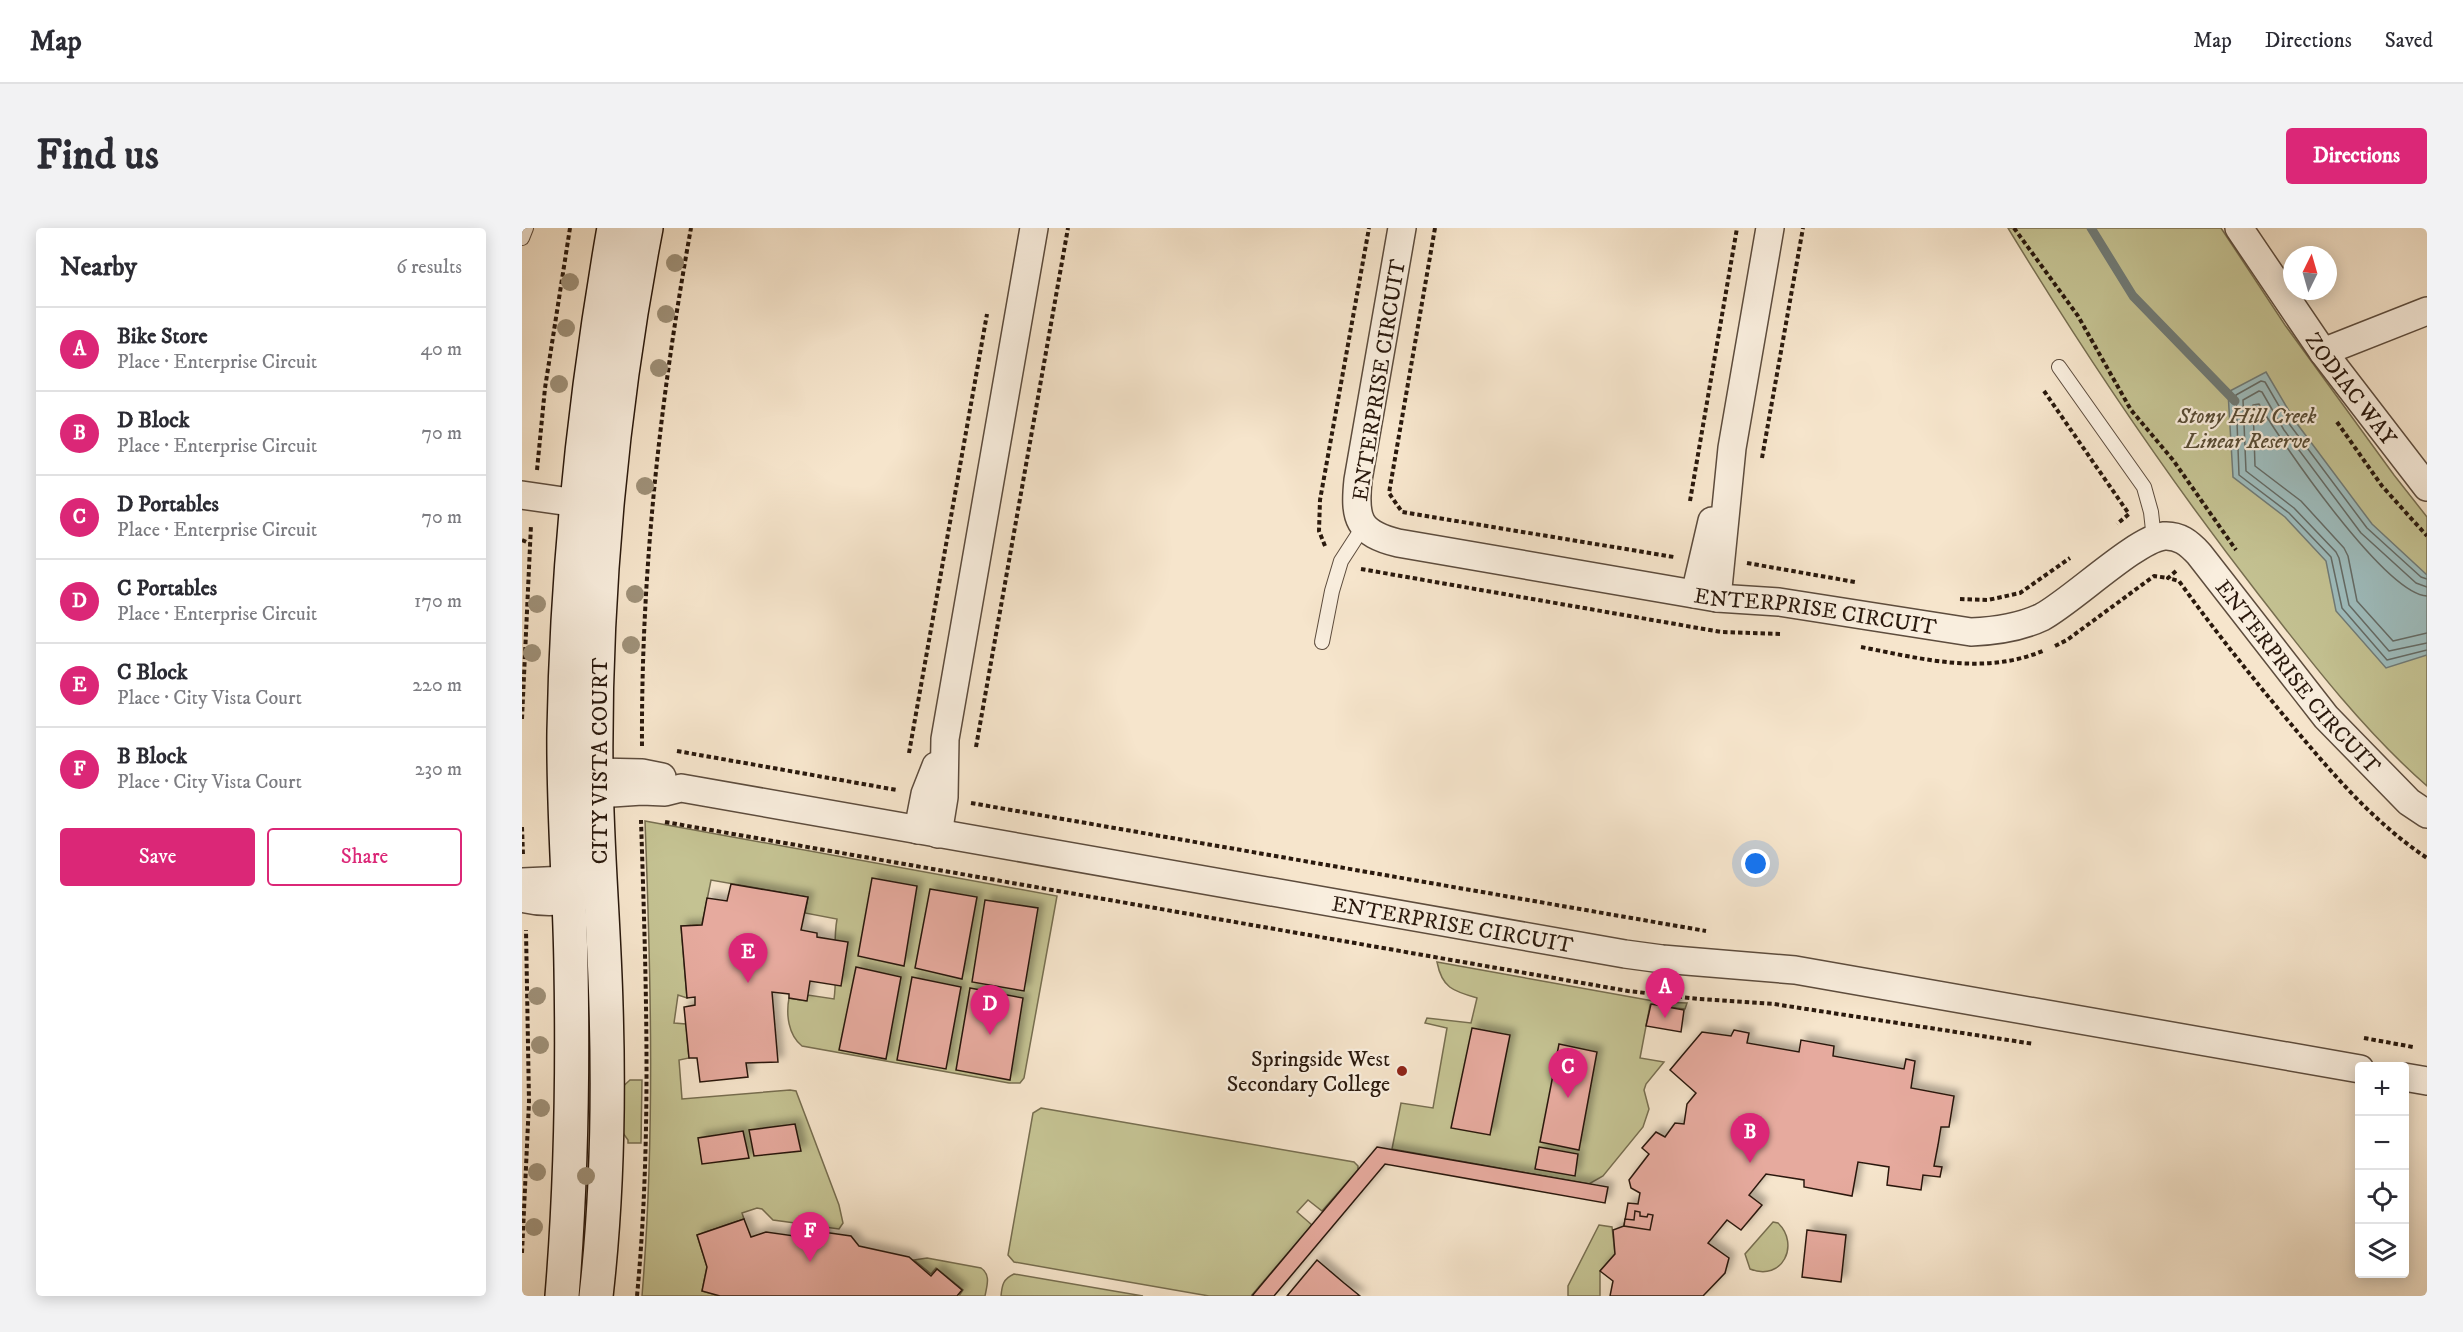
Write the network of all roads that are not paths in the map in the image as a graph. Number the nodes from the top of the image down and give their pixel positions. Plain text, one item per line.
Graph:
1 (526, 228) edge
2 (614, 228) edge
3 (646, 228) edge
4 (1034, 228) edge
5 (1402, 228) edge
6 (1770, 228) edge
7 (2239, 228) edge
8 (522, 238) edge
9 (2421, 313) edge
10 (2331, 362) junction
11 (2059, 367) dead end
12 (2427, 487) edge
13 (522, 495) edge
14 (587, 513) junction
15 (522, 514) edge
16 (1363, 527) junction
17 (2154, 539) junction
18 (1706, 596) junction
19 (1322, 642) dead end
20 (596, 783) junction
21 (2427, 814) edge
22 (928, 832) junction
23 (522, 882) edge
24 (600, 890) junction
25 (568, 891) junction
26 (522, 898) edge
27 (2355, 1068) edge
28 (2409, 1078) edge
29 (2427, 1081) edge
30 (562, 1296) edge
31 (596, 1296) edge

1 - 8 lane
2 - 14 street, CITY VISTA COURT
3 - 14 street, CITY VISTA COURT
4 - 22 street
5 - 16 street, ENTERPRISE CIRCUIT
6 - 18 street
7 - 10 street, ZODIAC WAY
9 - 10 street
10 - 12 street, ZODIAC WAY
11 - 17 lane
13 - 14 street
14 - 15 street
14 - 20 street, CITY VISTA COURT
14 - 25 street, CITY VISTA COURT
16 - 18 street, ENTERPRISE CIRCUIT
16 - 19 lane
17 - 18 street, ENTERPRISE CIRCUIT
17 - 21 street, ENTERPRISE CIRCUIT
20 - 22 street, ENTERPRISE CIRCUIT
20 - 24 street, CITY VISTA COURT
22 - 27 street, ENTERPRISE CIRCUIT
23 - 25 street
24 - 25 street
24 - 31 street, CITY VISTA COURT
25 - 26 street
25 - 30 street, CITY VISTA COURT
28 - 29 street

